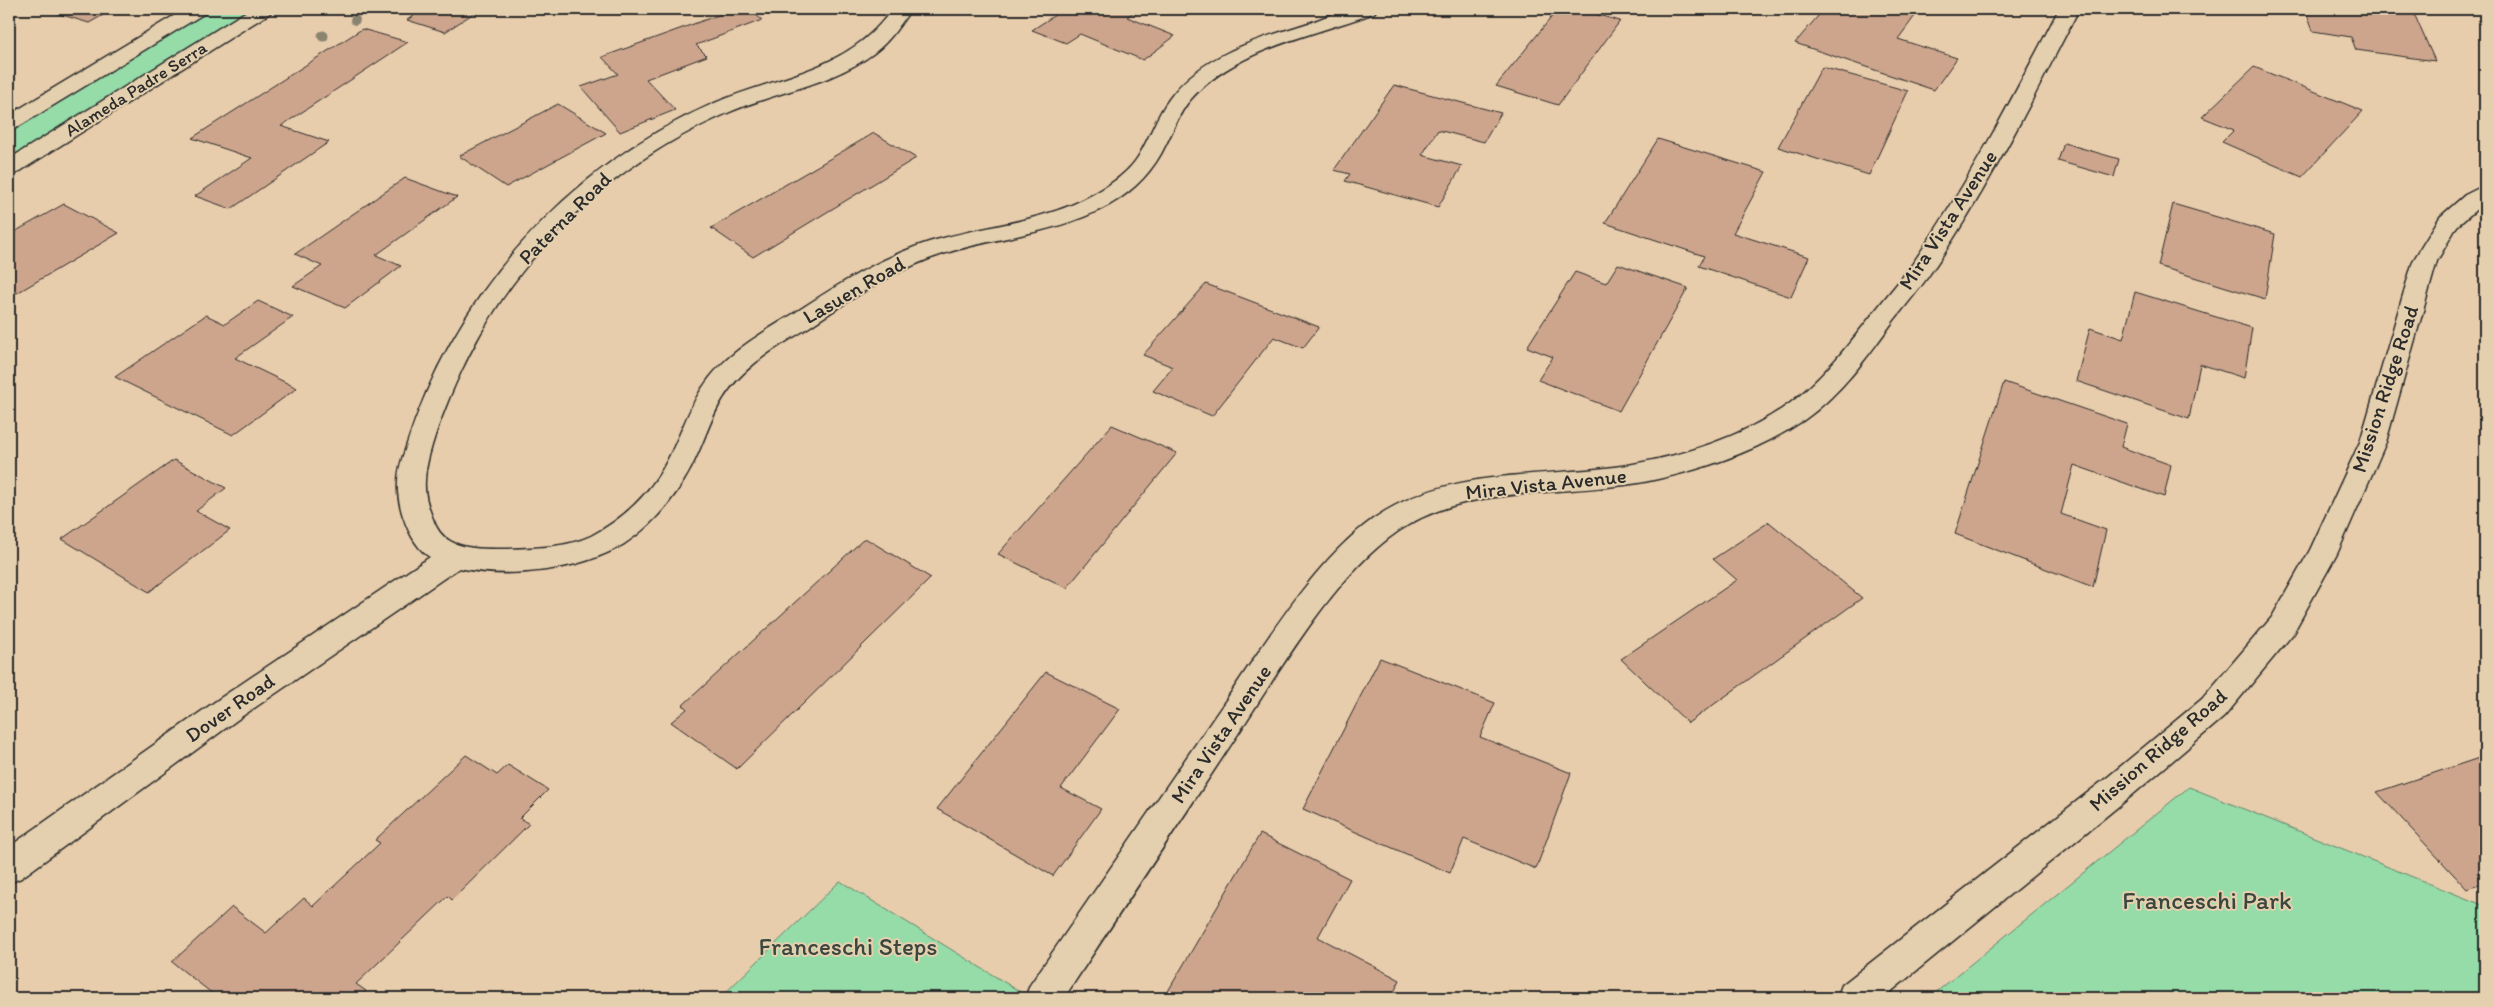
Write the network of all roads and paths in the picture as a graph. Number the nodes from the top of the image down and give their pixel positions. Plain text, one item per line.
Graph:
1 (198, 9) edge
2 (263, 9) edge
3 (901, 9) edge
4 (1367, 9) edge
5 (2069, 9) edge
6 (9, 124) edge
7 (9, 168) edge
8 (2481, 200) edge
9 (456, 555) junction
10 (9, 867) edge
11 (1043, 998) edge
12 (1855, 998) edge

1 - 6 street, Alameda Padre Serra
2 - 7 street, Alameda Padre Serra
3 - 9 street, Paterna Road
4 - 9 street, Lasuen Road
5 - 11 street, Mira Vista Avenue
8 - 12 street, Mission Ridge Road
9 - 10 street, Dover Road

